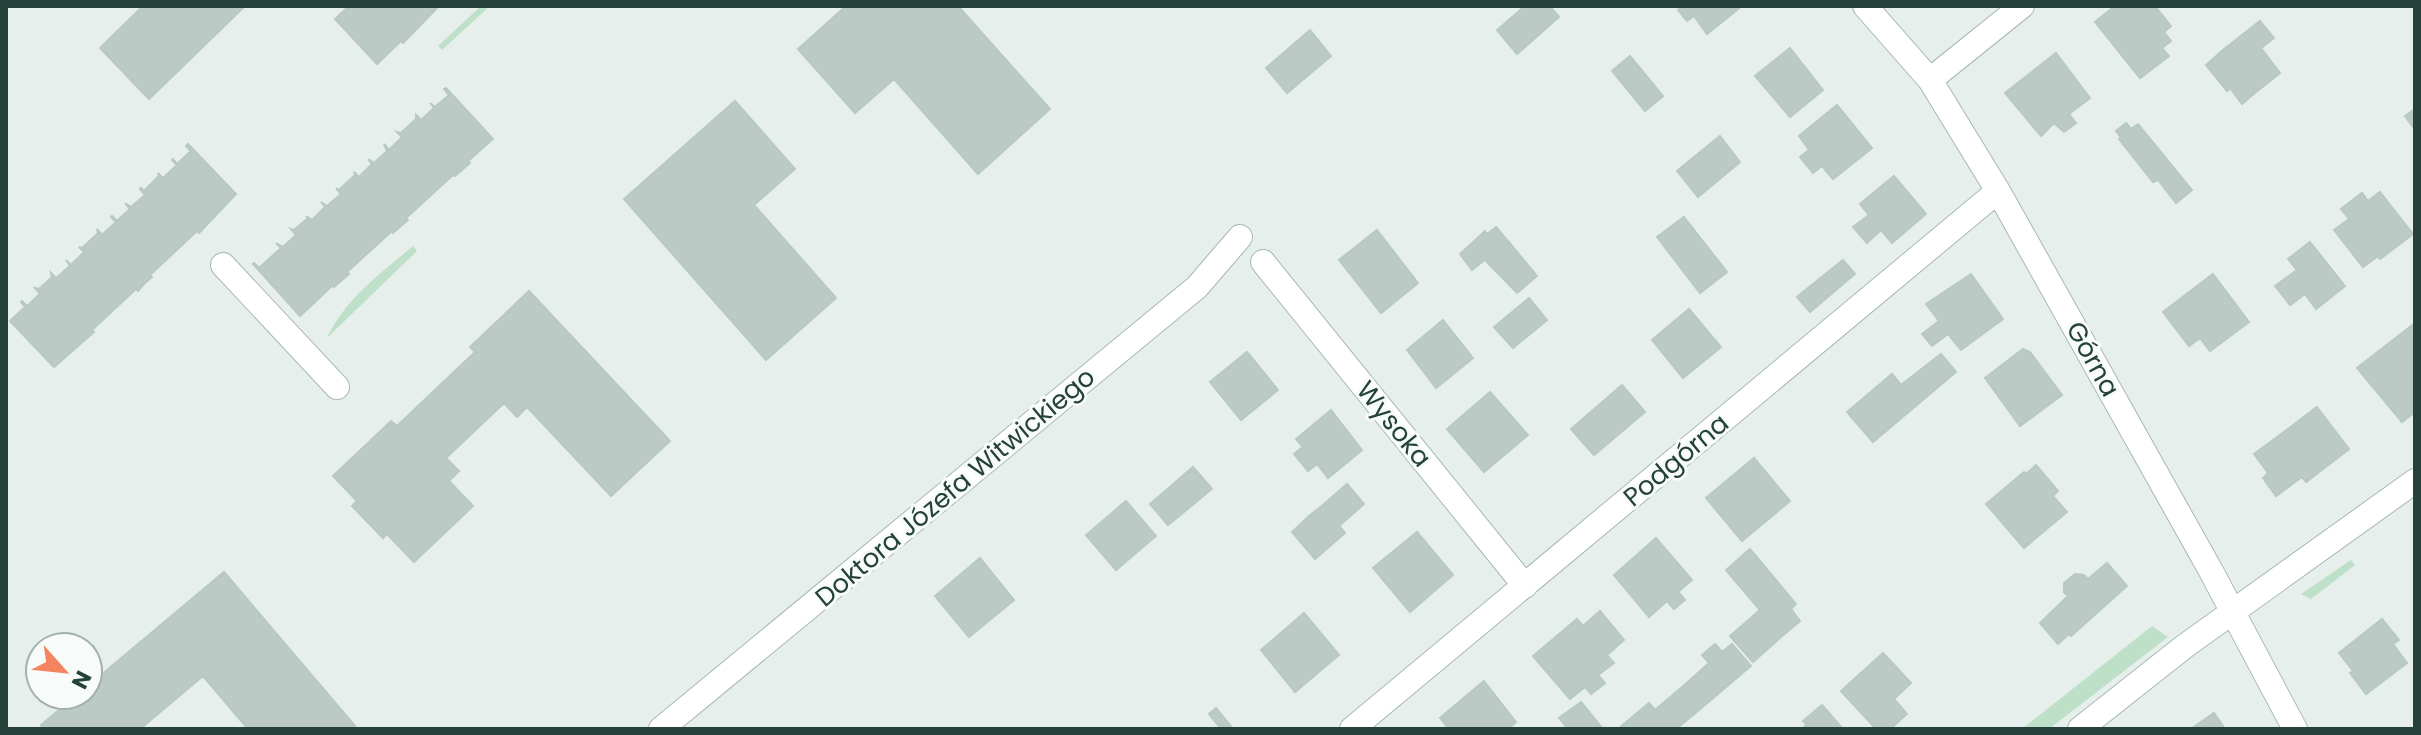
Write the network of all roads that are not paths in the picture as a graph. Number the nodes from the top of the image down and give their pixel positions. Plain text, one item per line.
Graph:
1 (1865, 6) edge
2 (2022, 6) edge
3 (1930, 80) junction
4 (1998, 191) junction
5 (1240, 237) dead end
6 (1263, 262) dead end
7 (223, 265) dead end
8 (337, 387) dead end
9 (2415, 481) edge
10 (1525, 586) junction
11 (2232, 611) junction
12 (661, 729) edge
13 (1352, 729) edge
14 (2080, 729) edge
15 (2295, 729) edge

1 - 3 street, Górna
2 - 3 street
3 - 4 street, Górna
4 - 10 street, Podgórna
4 - 11 street, Górna
5 - 12 street, Doktora Józefa Witwickiego
6 - 10 street, Wysoka
7 - 8 street
9 - 11 street
10 - 13 street, Podgórna
11 - 14 street
11 - 15 street, Górna

